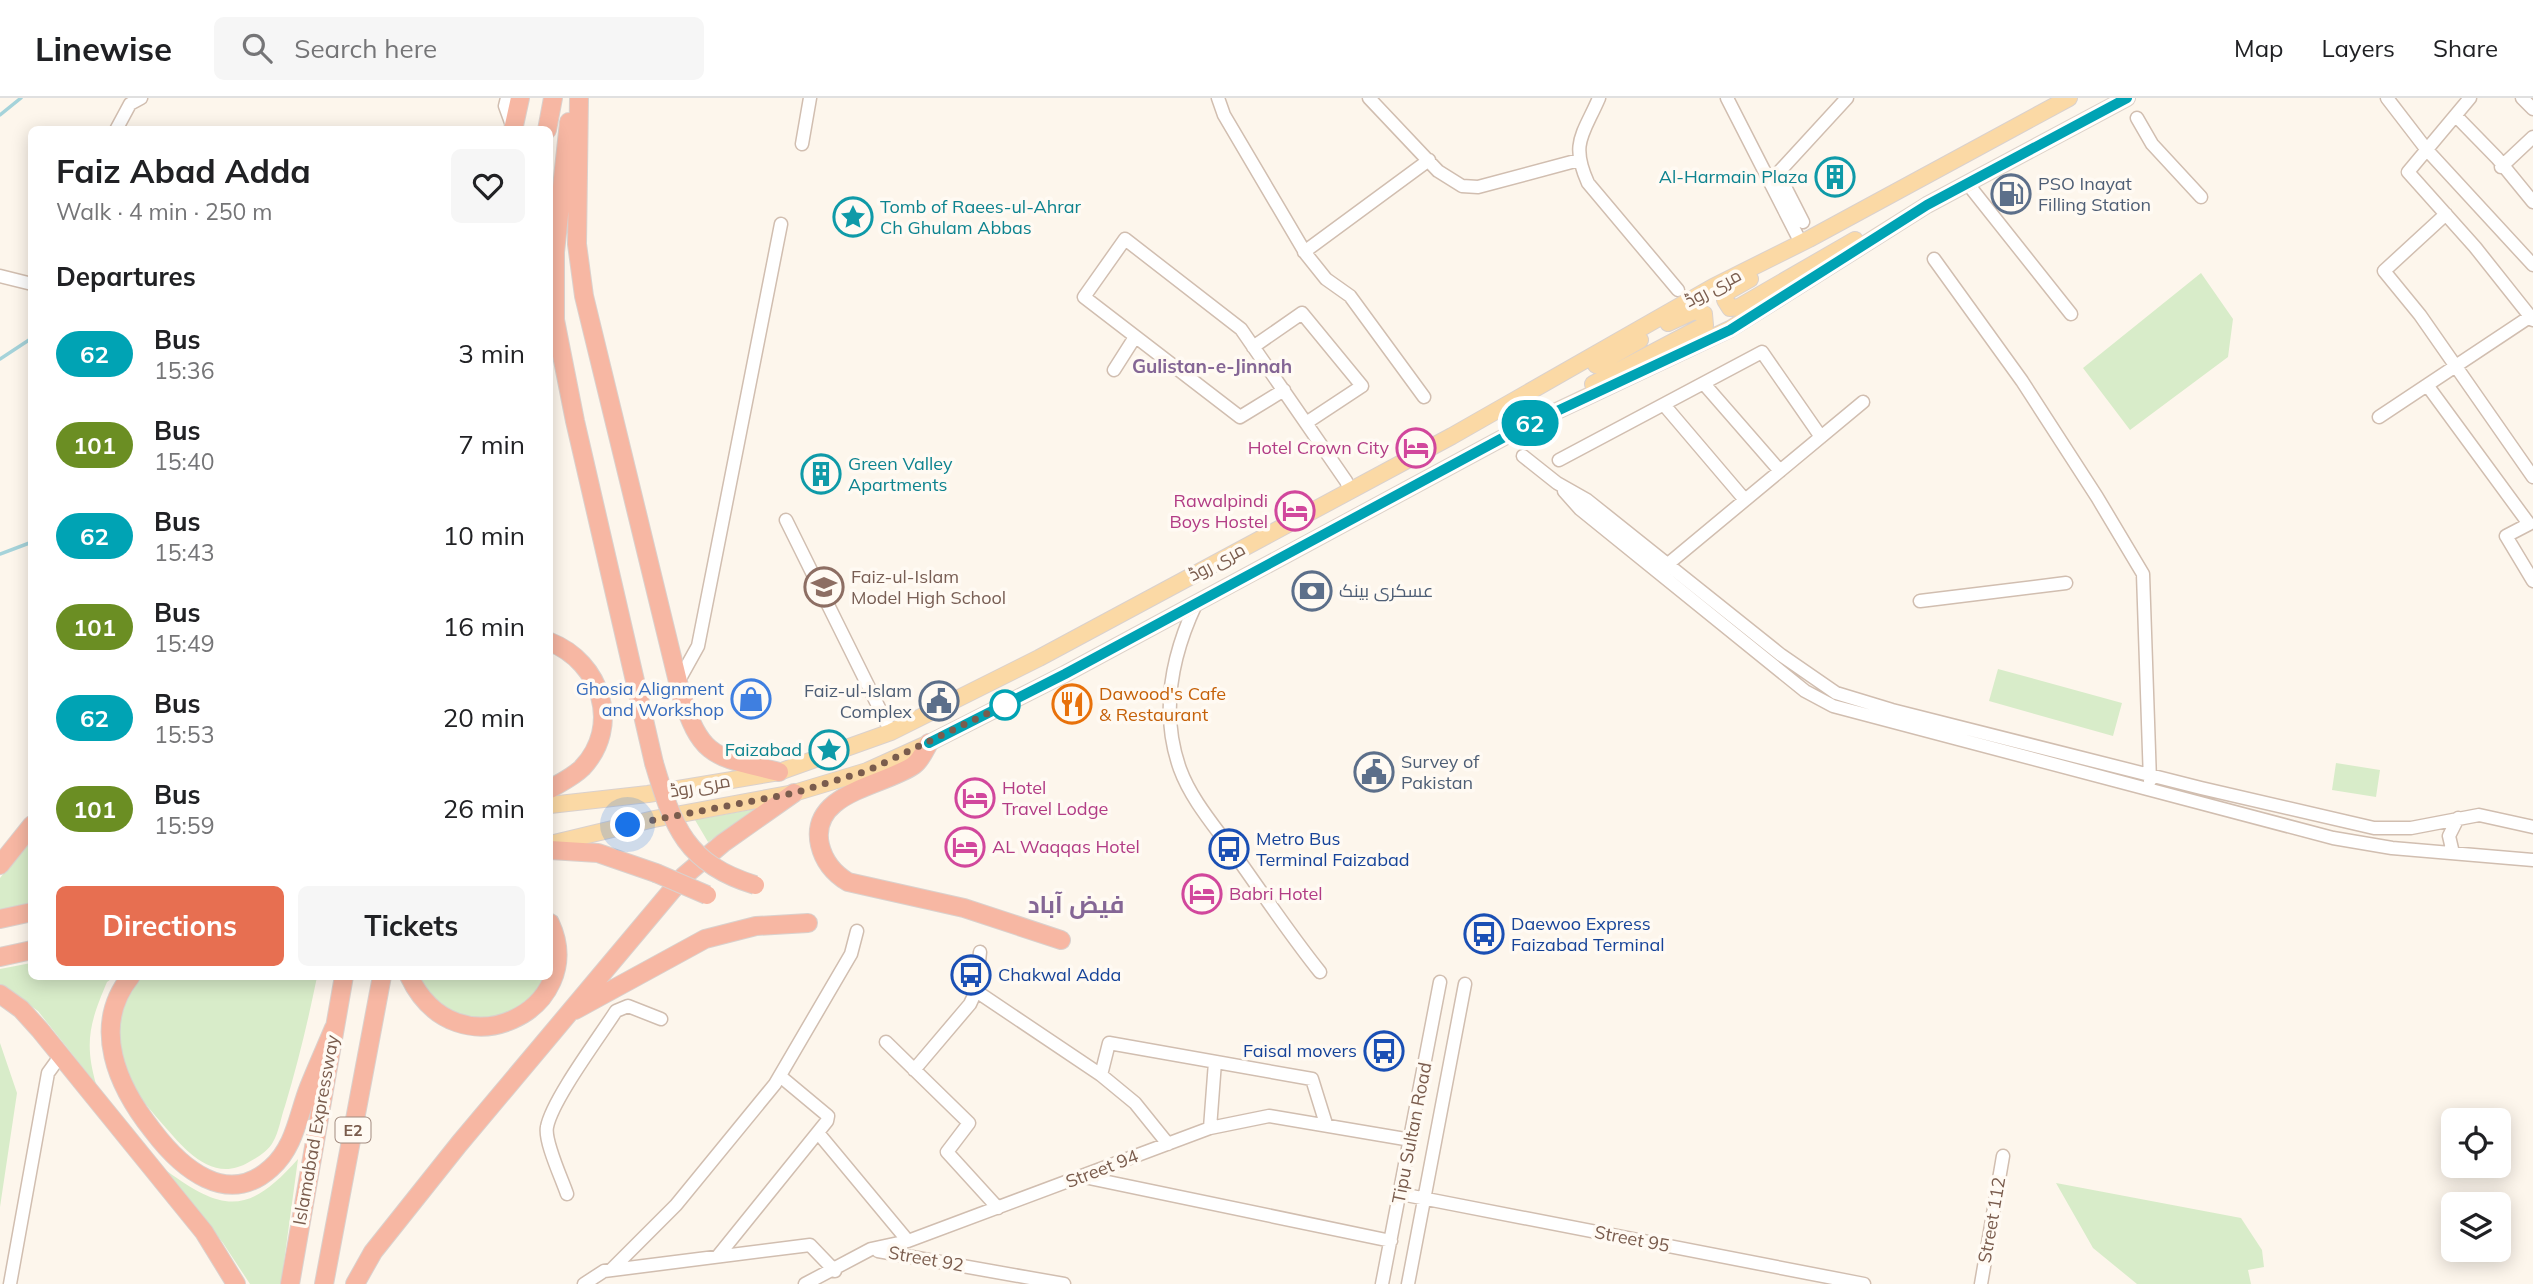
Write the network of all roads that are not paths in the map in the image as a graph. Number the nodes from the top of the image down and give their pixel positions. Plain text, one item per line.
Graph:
1 (141, 98) edge
2 (507, 98) edge
3 (520, 98) edge
4 (553, 98) edge
5 (568, 98) edge
6 (579, 98) edge
7 (810, 98) edge
8 (1218, 98) edge
9 (1369, 98) edge
10 (1599, 98) edge
11 (1727, 98) edge
12 (1847, 98) edge
13 (2069, 98) edge
14 (2127, 98) edge
15 (2387, 98) edge
16 (2470, 98) edge
17 (2522, 98) edge
18 (2533, 109) edge
19 (2456, 116) junction
20 (2137, 118) dead end
21 (118, 126) edge
22 (513, 126) edge
23 (515, 126) edge
24 (548, 126) edge
25 (2533, 137) edge
26 (802, 144) dead end
27 (2427, 150) junction
28 (1429, 160) junction
29 (1578, 160) junction
30 (2501, 167) junction
31 (1917, 182) junction
32 (1967, 183) junction
33 (2201, 197) dead end
34 (2533, 202) edge
35 (1927, 205) junction
36 (2446, 214) junction
37 (1803, 222) dead end
38 (781, 224) dead end
39 (1801, 243) junction
40 (1304, 251) junction
41 (1934, 259) dead end
42 (2533, 265) edge
43 (0, 276) edge
44 (28, 283) edge
45 (1678, 290) dead end
46 (2071, 314) dead end
47 (2531, 315) edge
48 (1135, 337) junction
49 (1254, 347) junction
50 (2454, 366) junction
51 (1114, 370) dead end
52 (1705, 385) junction
53 (2427, 385) junction
54 (1284, 390) junction
55 (1424, 397) dead end
56 (1863, 402) dead end
57 (1665, 406) junction
58 (2379, 416) dead end
59 (1306, 423) junction
60 (1521, 428) junction
61 (1452, 436) junction
62 (1821, 437) junction
63 (1523, 456) dead end
64 (1559, 460) dead end
65 (1780, 471) junction
66 (2533, 477) edge
67 (1557, 483) junction
68 (1350, 491) junction
69 (1745, 500) junction
70 (2528, 513) edge
71 (786, 520) dead end
72 (1668, 564) junction
73 (2533, 581) edge
74 (2066, 583) dead end
75 (1920, 601) dead end
76 (1196, 604) junction
77 (553, 644) edge
78 (678, 682) junction
79 (891, 732) junction
80 (929, 743) junction
81 (779, 772) junction
82 (2150, 774) junction
83 (553, 787) edge
84 (2150, 788) junction
85 (794, 793) junction
86 (553, 805) edge
87 (2458, 818) junction
88 (2533, 827) edge
89 (2374, 828) junction
90 (28, 830) edge
91 (2372, 845) junction
92 (553, 846) edge
93 (553, 847) edge
94 (2454, 853) junction
95 (2533, 860) edge
96 (0, 865) edge
97 (755, 885) dead end
98 (707, 895) dead end
99 (28, 913) edge
100 (0, 919) edge
101 (808, 923) dead end
102 (553, 930) edge
103 (857, 930) dead end
104 (1060, 940) dead end
105 (28, 951) edge
106 (980, 952) dead end
107 (0, 957) edge
108 (1320, 972) dead end
109 (553, 973) edge
110 (129, 980) edge
111 (343, 980) edge
112 (381, 980) edge
113 (412, 980) edge
114 (550, 980) edge
115 (1440, 982) dead end
116 (1465, 984) dead end
117 (976, 991) junction
118 (0, 994) edge
119 (564, 1016) junction
120 (661, 1019) dead end
121 (334, 1028) junction
122 (886, 1042) dead end
123 (61, 1055) junction
124 (1215, 1062) junction
125 (914, 1070) junction
126 (1101, 1075) junction
127 (780, 1076) junction
128 (1326, 1124) junction
129 (1210, 1128) junction
130 (819, 1134) junction
131 (1411, 1140) junction
132 (1168, 1144) junction
133 (2003, 1156) dead end
134 (1084, 1177) junction
135 (567, 1194) dead end
136 (1401, 1194) junction
137 (1426, 1199) junction
138 (998, 1208) junction
139 (908, 1241) junction
140 (1391, 1241) junction
141 (871, 1249) junction
142 (718, 1256) junction
143 (611, 1270) junction
144 (835, 1271) junction
145 (10, 1284) edge
146 (236, 1284) edge
147 (290, 1284) edge
148 (324, 1284) edge
149 (355, 1284) edge
150 (584, 1284) edge
151 (805, 1284) edge
152 (1064, 1284) edge
153 (1382, 1284) edge
154 (1408, 1284) edge
155 (1864, 1284) edge
156 (1981, 1284) edge

1 - 21 street
2 - 22 street
3 - 23 highway
4 - 24 highway
5 - 97 highway, bridge
6 - 78 highway
7 - 26 street
8 - 40 street
9 - 28 street
10 - 29 street
11 - 39 street
12 - 37 street
13 - 31 main road, مری روڈ
14 - 32 main road, مری روڈ
15 - 27 street
16 - 19 street
17 - 18 street
19 - 27 street
19 - 30 street
20 - 33 street
25 - 30 street
27 - 36 street
27 - 42 street
28 - 29 street
28 - 40 street
29 - 45 street
30 - 34 street
31 - 35 main road
31 - 39 main road, مری روڈ
32 - 35 main road, مری روڈ
32 - 46 street
35 - 60 main road, مری روڈ
36 - 47 street
36 - 50 street
38 - 78 street
39 - 61 main road, مری روڈ
40 - 55 street
41 - 82 street
43 - 44 street
47 - 50 street
48 - 49 street
48 - 51 street
48 - 54 street
49 - 54 street
49 - 59 street
50 - 53 street
50 - 66 street
52 - 57 street
52 - 62 street
52 - 65 street
53 - 58 street
53 - 70 street
54 - 59 street
56 - 62 street
57 - 64 street
57 - 69 street
59 - 68 street
60 - 61 main road
60 - 76 main road, مری روڈ
61 - 68 main road, مری روڈ
62 - 65 street
63 - 67 street
65 - 69 street
67 - 72 street
67 - 84 street
68 - 79 main road, مری روڈ
69 - 72 street
70 - 73 street
71 - 79 street
72 - 82 street
74 - 75 street
76 - 80 main road, مری روڈ
76 - 108 street
77 - 83 highway
78 - 81 highway
79 - 81 main road, مری روڈ
80 - 85 main road, مری روڈ
80 - 104 highway
81 - 86 main road, مری روڈ
82 - 84 street
82 - 89 street
84 - 91 street
85 - 92 main road, مری روڈ
85 - 119 highway
87 - 88 street
87 - 89 street
87 - 94 street
89 - 91 street
90 - 96 highway
91 - 94 street
93 - 98 highway, bridge
94 - 95 street
99 - 100 highway
101 - 119 highway
102 - 109 highway
103 - 127 street
105 - 107 highway
106 - 117 street
110 - 121 highway
111 - 121 highway, Islamabad Expressway / E2
112 - 148 highway, Islamabad Expressway / E2
113 - 114 highway
115 - 131 street, Tipu Sultan Road
116 - 137 street, Tipu Sultan Road
117 - 125 street
117 - 126 street
118 - 123 highway
119 - 149 highway
120 - 135 street
121 - 147 highway, Islamabad Expressway / E2
122 - 125 street
123 - 145 street
123 - 146 highway
124 - 126 street
124 - 128 street
124 - 129 street
125 - 138 street
126 - 132 street
127 - 130 street
127 - 143 street
128 - 129 street, Street 94
128 - 131 street, Street 94
129 - 132 street, Street 94
130 - 139 street
130 - 142 street
131 - 136 street, Tipu Sultan Road
132 - 134 street, Street 94
133 - 156 street, Street 112
134 - 138 street, Street 94
134 - 140 street
136 - 137 street, Street 95
136 - 140 street, Tipu Sultan Road
137 - 154 street, Tipu Sultan Road
137 - 155 street, Street 95
138 - 139 street, Street 94
139 - 141 street, Street 94
140 - 153 street, Tipu Sultan Road
141 - 144 street, Street 94
141 - 152 street, Street 92
142 - 143 street
142 - 144 street
143 - 150 street
144 - 151 street, Street 94

